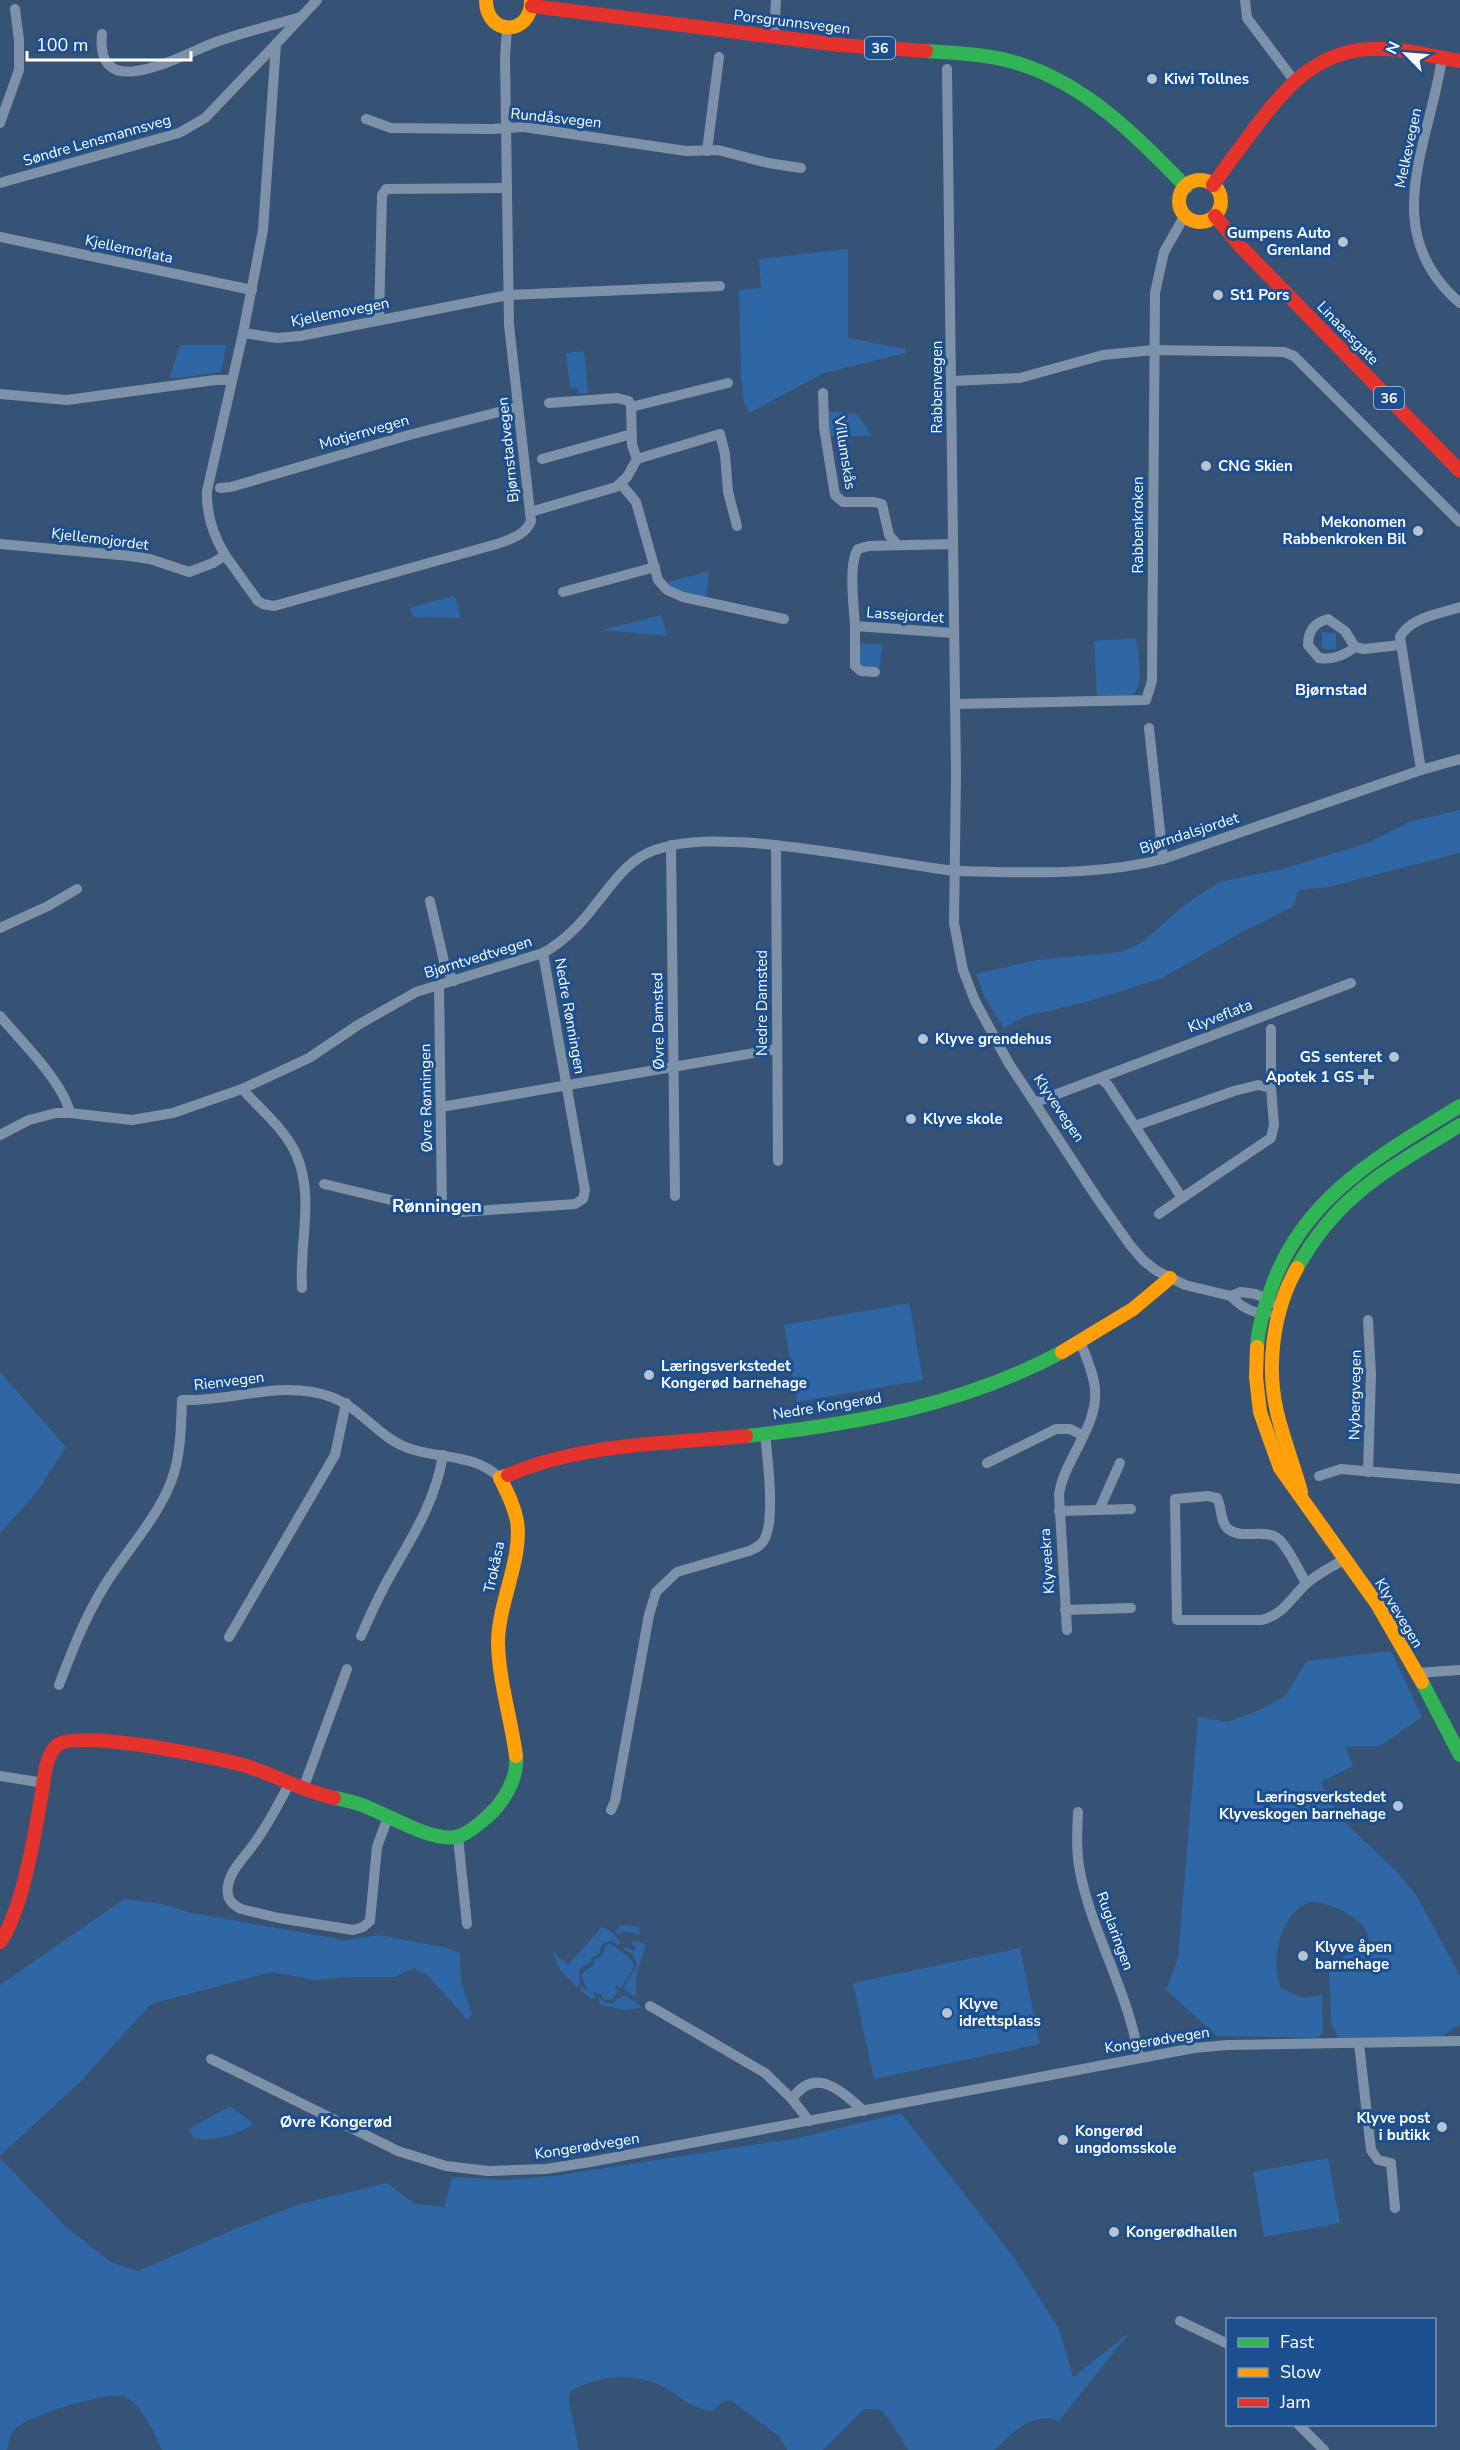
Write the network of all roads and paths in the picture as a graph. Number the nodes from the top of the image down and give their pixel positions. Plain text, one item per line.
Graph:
1 (317, 0) edge
2 (777, 0) edge
3 (1245, 0) edge
4 (482, 1) edge
5 (532, 3) edge
6 (15, 9) dead end
7 (301, 17) junction
8 (507, 28) junction
9 (102, 34) dead end
10 (774, 36) junction
11 (276, 44) junction
12 (719, 57) dead end
13 (1442, 58) junction
14 (1460, 61) edge
15 (947, 69) dead end
16 (1293, 80) junction
17 (366, 119) dead end
18 (0, 123) edge
19 (507, 127) junction
20 (707, 151) junction
21 (801, 168) dead end
22 (0, 183) edge
23 (1213, 185) junction
24 (1186, 187) junction
25 (507, 188) junction
26 (1185, 216) junction
27 (1215, 216) junction
28 (0, 237) edge
29 (720, 285) dead end
30 (252, 290) junction
31 (508, 295) junction
32 (1460, 303) edge
33 (379, 320) junction
34 (243, 333) junction
35 (1154, 350) junction
36 (232, 380) junction
37 (952, 381) junction
38 (728, 383) dead end
39 (823, 393) dead end
40 (0, 394) edge
41 (549, 403) dead end
42 (632, 406) junction
43 (518, 407) junction
44 (632, 434) junction
45 (542, 459) dead end
46 (637, 459) junction
47 (1460, 471) edge
48 (621, 484) junction
49 (220, 488) dead end
50 (530, 512) junction
51 (1460, 522) edge
52 (737, 525) dead end
53 (0, 544) edge
54 (897, 544) junction
55 (952, 544) junction
56 (225, 555) junction
57 (655, 567) junction
58 (563, 592) dead end
59 (1460, 607) edge
60 (784, 619) dead end
61 (855, 626) junction
62 (953, 633) junction
63 (1400, 645) junction
64 (1355, 647) junction
65 (874, 672) dead end
66 (955, 704) junction
67 (1149, 728) dead end
68 (1460, 759) edge
69 (1421, 770) junction
70 (776, 845) junction
71 (671, 846) junction
72 (1163, 859) junction
73 (956, 871) junction
74 (77, 889) dead end
75 (429, 901) dead end
76 (0, 928) edge
77 (543, 953) junction
78 (454, 981) junction
79 (1352, 983) dead end
80 (439, 985) junction
81 (0, 1016) edge
82 (1270, 1029) dead end
83 (777, 1049) junction
84 (674, 1066) junction
85 (1100, 1078) junction
86 (567, 1085) junction
87 (1271, 1088) junction
88 (242, 1089) junction
89 (1036, 1102) junction
90 (1460, 1106) edge
91 (441, 1107) junction
92 (70, 1113) junction
93 (1460, 1125) edge
94 (1135, 1126) junction
95 (0, 1135) edge
96 (778, 1161) dead end
97 (324, 1184) dead end
98 (675, 1196) dead end
99 (1182, 1197) junction
100 (442, 1210) junction
101 (1159, 1214) dead end
102 (1170, 1278) junction
103 (302, 1288) dead end
104 (1231, 1296) junction
105 (1266, 1298) junction
106 (1278, 1311) junction
107 (1262, 1313) junction
108 (1368, 1320) dead end
109 (1080, 1341) junction
110 (346, 1403) junction
111 (765, 1432) junction
112 (1082, 1435) junction
113 (443, 1455) junction
114 (987, 1463) dead end
115 (1120, 1463) dead end
116 (1368, 1472) junction
117 (1319, 1476) dead end
118 (500, 1478) junction
119 (1460, 1479) edge
120 (1301, 1494) junction
121 (1099, 1509) junction
122 (1131, 1509) dead end
123 (1059, 1511) junction
124 (1345, 1559) junction
125 (1306, 1583) junction
126 (1131, 1608) dead end
127 (1065, 1610) junction
128 (1067, 1630) dead end
129 (361, 1636) dead end
130 (229, 1637) dead end
131 (347, 1669) dead end
132 (1460, 1670) edge
133 (1416, 1673) junction
134 (59, 1685) dead end
135 (1460, 1755) edge
136 (0, 1776) edge
137 (44, 1783) junction
138 (289, 1784) junction
139 (303, 1789) junction
140 (610, 1810) dead end
141 (1078, 1812) dead end
142 (388, 1817) junction
143 (458, 1837) junction
144 (467, 1924) dead end
145 (0, 1942) edge
146 (650, 2006) dead end
147 (1460, 2041) edge
148 (1359, 2044) junction
149 (1139, 2058) junction
150 (211, 2059) dead end
151 (792, 2099) junction
152 (864, 2111) junction
153 (809, 2121) junction
154 (1395, 2208) dead end
155 (1180, 2321) dead end
156 (1226, 2344) edge
157 (1300, 2426) edge
158 (1324, 2450) edge

1 - 7 street
2 - 10 street
3 - 16 street
4 - 8 main road
5 - 8 main road, Porsgrunnsvegen / 36
5 - 10 main road, Porsgrunnsvegen / 36
6 - 18 street
7 - 9 street
7 - 11 street
8 - 19 street, Bjørnstadvegen
10 - 24 main road, Porsgrunnsvegen / 36
11 - 22 street, Søndre Lensmannsveg
11 - 30 street
12 - 20 street
13 - 14 main road
13 - 16 main road
13 - 32 street, Melkevegen
15 - 37 street, Rabbenvegen
16 - 23 main road
17 - 19 street, Rundåsvegen
19 - 20 street, Rundåsvegen
19 - 25 street, Bjørnstadvegen
20 - 21 street, Rundåsvegen
23 - 24 main road
23 - 27 main road
24 - 26 main road
25 - 31 street, Bjørnstadvegen
25 - 33 street
26 - 27 main road
26 - 35 street, Rabbenkroken
27 - 47 main road, Linaaesgate / 36
28 - 30 street, Kjellemoflata
29 - 31 street, Kjellemovegen
30 - 34 street
31 - 33 street, Kjellemovegen
31 - 43 street, Bjørnstadvegen
33 - 34 street, Kjellemovegen
34 - 36 street
35 - 37 street
35 - 51 street
35 - 66 street, Rabbenkroken
36 - 40 street
36 - 56 street
37 - 55 street, Rabbenvegen
38 - 42 street
39 - 54 street, Villumskås
41 - 42 street
42 - 44 street
43 - 49 street, Motjernvegen
43 - 50 street, Bjørnstadvegen
44 - 45 street
44 - 46 street
46 - 48 street
46 - 52 street
48 - 50 street
48 - 57 street
50 - 56 street, Bjørnstadvegen
53 - 56 street, Kjellemojordet
54 - 55 street
54 - 61 street, Lassejordet
55 - 62 street, Rabbenvegen
57 - 58 street
57 - 60 street
59 - 63 street
61 - 62 street, Lassejordet
61 - 65 street, Lassejordet
62 - 66 street, Rabbenvegen
63 - 64 street
63 - 69 street
64 - 64 street
66 - 73 street, Rabbenvegen
67 - 72 street
68 - 69 street, Bjørndalsjordet
69 - 72 street, Bjørndalsjordet
70 - 71 street, Bjørntvedtvegen
70 - 73 street, Bjørntvedtvegen
70 - 83 street, Nedre Damsted
71 - 77 street, Bjørntvedtvegen
71 - 84 street, Øvre Damsted
72 - 73 street, Bjørndalsjordet
73 - 89 street, Klyvevegen
74 - 76 street
75 - 78 street
77 - 78 street, Bjørntvedtvegen
77 - 86 street, Nedre Rønningen
78 - 80 street, Bjørntvedtvegen
79 - 85 street, Klyveflata
80 - 88 street, Bjørntvedtvegen
80 - 91 street, Øvre Rønningen
81 - 92 street
82 - 87 street
83 - 84 street
83 - 96 street, Nedre Damsted
84 - 86 street
84 - 98 street, Øvre Damsted
85 - 89 street, Klyveflata
85 - 94 street
86 - 91 street, Nedre Rønningen
86 - 100 street, Nedre Rønningen
87 - 94 street
87 - 99 street
88 - 92 street, Bjørntvedtvegen
88 - 103 street
89 - 102 street, Klyvevegen
90 - 105 main road, Klyvevegen
91 - 100 street, Øvre Rønningen
92 - 95 street, Bjørntvedtvegen
93 - 106 main road, Klyvevegen
94 - 99 street
97 - 100 street
99 - 101 street
102 - 104 street, Klyvevegen
102 - 109 main road, Nedre Kongerød
104 - 105 street, Klyvevegen
104 - 107 street, Klyvevegen
105 - 106 street
105 - 107 main road, Klyvevegen
106 - 107 street
106 - 120 main road, Klyvevegen
107 - 120 main road, Klyvevegen
108 - 116 street, Nybergvegen
109 - 111 main road, Nedre Kongerød
109 - 112 street, Klyveekra
110 - 113 street, Rienvegen
110 - 130 street
110 - 134 street, Rienvegen
111 - 118 main road
111 - 140 street, Nedre Kongerød
112 - 114 street
112 - 123 street, Klyveekra
113 - 118 street, Rienvegen
113 - 129 street
115 - 121 street
116 - 117 street
116 - 119 street
118 - 143 main road, Trokåsa
120 - 124 main road, Klyvevegen
121 - 122 street, Klyveekra
121 - 123 street, Klyveekra
123 - 127 street, Klyveekra
124 - 125 street
124 - 133 main road, Klyvevegen
125 - 125 street
126 - 127 street, Klyveekra
127 - 128 street, Klyveekra
131 - 139 street
132 - 133 street
133 - 135 main road, Klyvevegen
136 - 137 street
137 - 138 main road
137 - 145 main road
138 - 139 main road
138 - 142 street
139 - 142 main road
141 - 149 street, Ruglaringen
142 - 143 main road
143 - 144 street
146 - 151 street
147 - 148 street, Kongerødvegen
148 - 149 street, Kongerødvegen
148 - 154 street
149 - 152 street, Kongerødvegen
150 - 153 street, Kongerødvegen
151 - 152 street
151 - 153 street
152 - 153 street, Kongerødvegen
155 - 156 street
157 - 158 street

